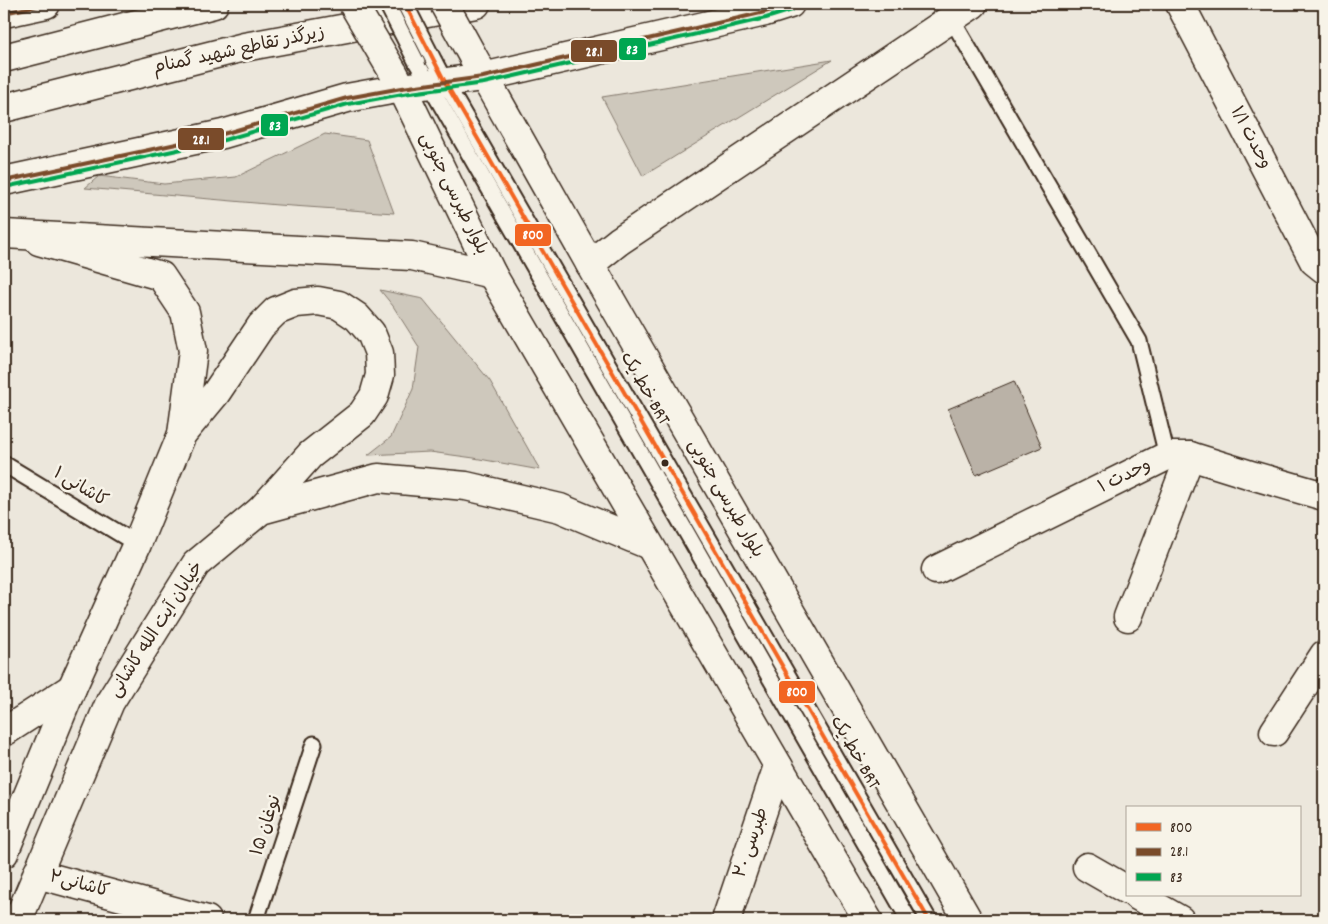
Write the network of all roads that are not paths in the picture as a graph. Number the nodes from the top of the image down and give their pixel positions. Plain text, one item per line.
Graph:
1 (46, 4) edge
2 (214, 4) edge
3 (353, 4) edge
4 (386, 4) edge
5 (406, 4) edge
6 (444, 4) edge
7 (476, 4) edge
8 (790, 4) edge
9 (973, 4) edge
10 (1180, 4) edge
11 (4, 14) edge
12 (951, 18) junction
13 (4, 58) edge
14 (477, 66) junction
15 (420, 75) junction
16 (4, 108) edge
17 (4, 181) edge
18 (12, 235) edge
19 (590, 264) junction
20 (1324, 269) edge
21 (492, 274) junction
22 (182, 434) junction
23 (1178, 456) junction
24 (4, 464) edge
25 (1324, 496) edge
26 (261, 510) junction
27 (136, 544) junction
28 (649, 545) junction
29 (936, 570) dead end
30 (1128, 617) dead end
31 (1324, 655) edge
32 (72, 688) junction
33 (4, 732) edge
34 (1274, 732) dead end
35 (314, 744) dead end
36 (778, 766) junction
37 (4, 853) edge
38 (1087, 867) dead end
39 (37, 874) junction
40 (1126, 889) edge
41 (1138, 896) edge
42 (18, 920) edge
43 (207, 920) edge
44 (256, 920) edge
45 (726, 920) edge
46 (868, 920) edge
47 (909, 920) edge
48 (929, 920) edge
49 (968, 920) edge
50 (1180, 920) edge

1 - 11 main road
2 - 13 main road
3 - 15 main road, بلوار طبرسی جنوبی, bridge
4 - 15 lane, خط یک BRT, bridge
5 - 15 lane, خط یک BRT, bridge
6 - 14 main road, بلوار طبرسی جنوبی, bridge
7 - 16 main road, زیرگذر تقاطع شهید گمنام
8 - 14 main road
9 - 12 main road
10 - 20 main road, وحدت ۱/۱
12 - 19 main road
12 - 23 lane
14 - 15 main road
14 - 19 main road, بلوار طبرسی جنوبی
15 - 17 main road
15 - 21 main road, بلوار طبرسی جنوبی
15 - 47 lane, خط یک BRT
15 - 48 lane, خط یک BRT
18 - 21 main road
18 - 22 main road
19 - 49 main road, بلوار طبرسی جنوبی
21 - 28 main road, بلوار طبرسی جنوبی
22 - 26 main road
22 - 27 main road
23 - 25 main road
23 - 29 main road, وحدت ۱
23 - 30 main road
24 - 27 lane, کاشانی ۱
26 - 28 main road, خیابان آیت الله کاشانی
26 - 39 main road, خیابان آیت الله کاشانی
27 - 32 main road
28 - 36 main road, بلوار طبرسی جنوبی
31 - 34 main road
32 - 33 main road
32 - 37 main road
35 - 44 lane, نوغان ۱۵
36 - 45 main road, طبرسی ۲۰
36 - 46 main road, بلوار طبرسی جنوبی
38 - 40 main road
39 - 42 main road, خیابان آیت الله کاشانی
39 - 43 main road, کاشانی۲
41 - 50 main road

